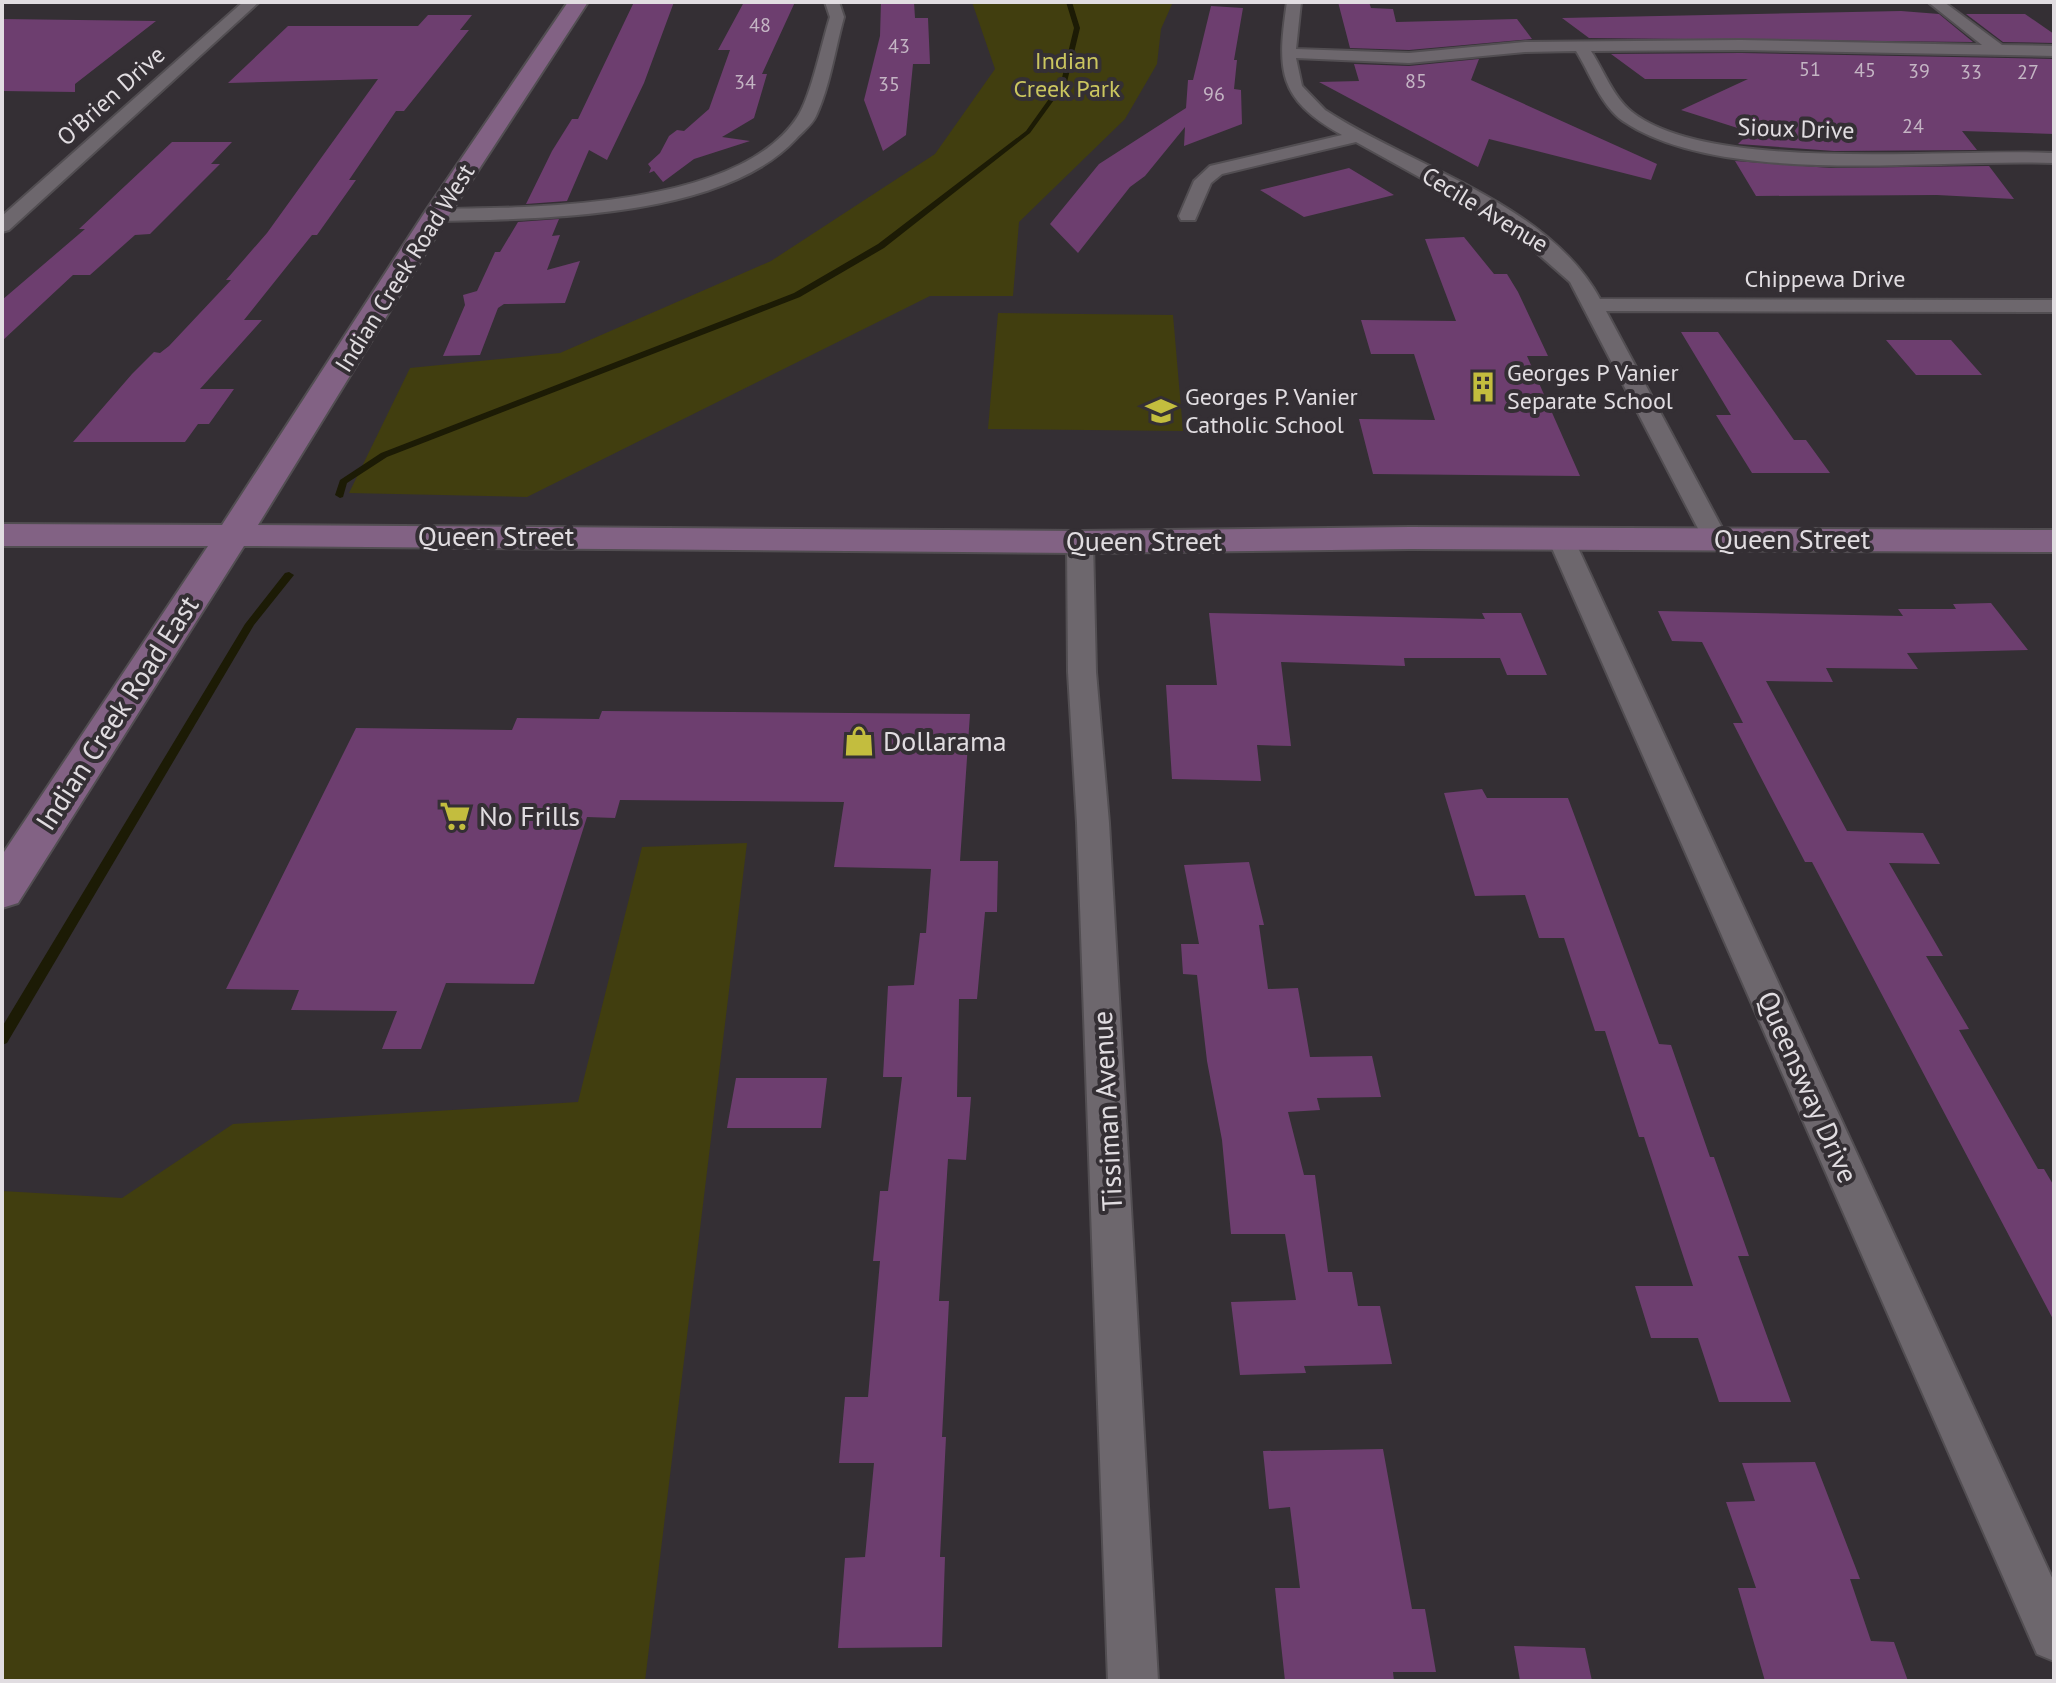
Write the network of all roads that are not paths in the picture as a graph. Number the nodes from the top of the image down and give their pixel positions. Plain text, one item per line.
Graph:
1 (252, 2) edge
2 (578, 2) edge
3 (832, 2) edge
4 (1294, 2) edge
5 (1935, 2) edge
6 (1581, 47) junction
7 (1998, 50) junction
8 (2054, 51) edge
9 (1289, 53) junction
10 (1359, 136) junction
11 (2054, 158) edge
12 (436, 215) junction
13 (1188, 216) dead end
14 (2, 226) edge
15 (1595, 305) junction
16 (2054, 306) edge
17 (2, 535) edge
18 (233, 536) junction
19 (1561, 539) junction
20 (1715, 539) junction
21 (2054, 541) edge
22 (1080, 542) junction
23 (2, 891) edge
24 (2054, 1637) edge
25 (1133, 1681) edge

1 - 14 street, O'Brien Drive
2 - 12 main road, Indian Creek Road West
3 - 12 street
4 - 9 street, Cecile Avenue
5 - 7 street
6 - 7 street
6 - 9 street
6 - 11 street, Sioux Drive
7 - 8 street
9 - 10 street, Cecile Avenue
10 - 13 street
10 - 15 street, Cecile Avenue
12 - 18 main road, Indian Creek Road West
15 - 16 street, Chippewa Drive
15 - 20 street, Cecile Avenue
17 - 18 main road, Queen Street
18 - 22 main road, Queen Street
18 - 23 main road, Indian Creek Road East
19 - 20 main road, Queen Street
19 - 22 main road, Queen Street
19 - 24 street, Queensway Drive
20 - 21 main road, Queen Street
22 - 25 street, Tissiman Avenue

